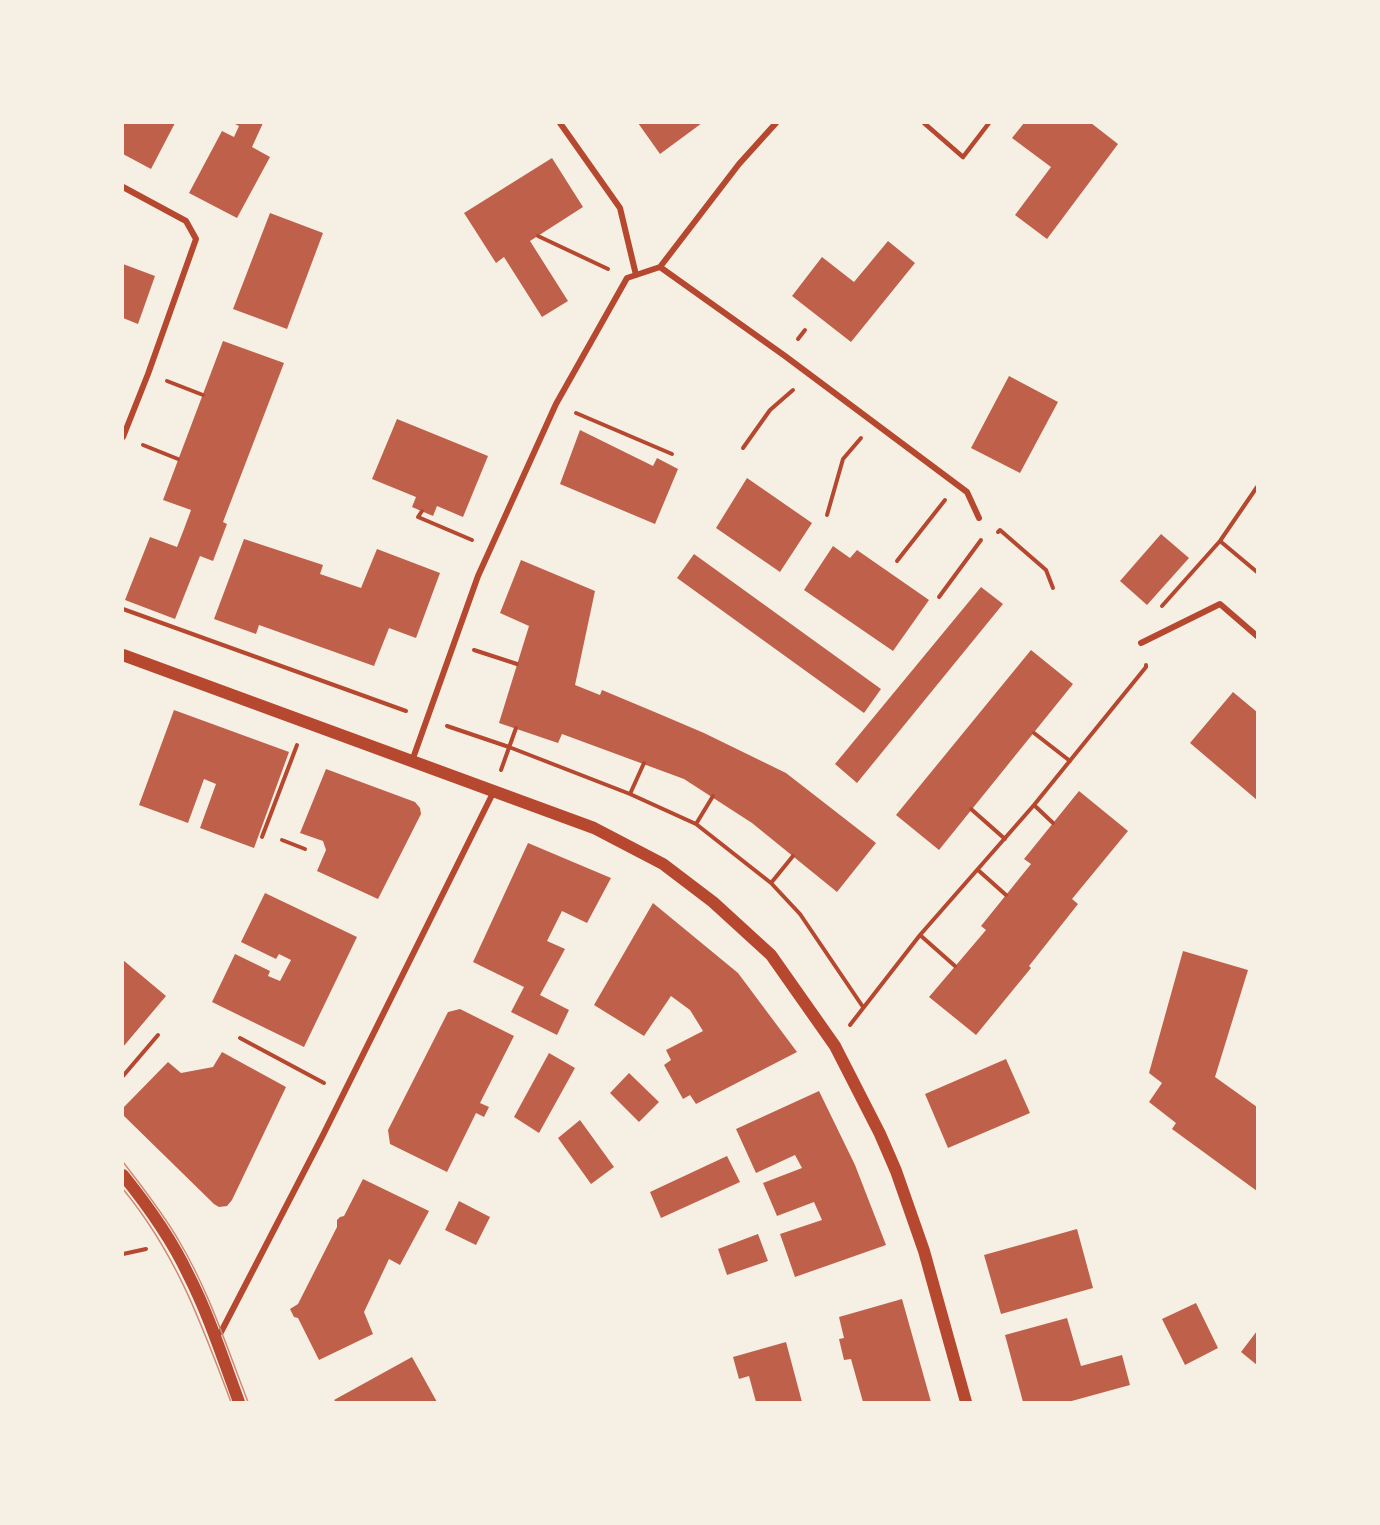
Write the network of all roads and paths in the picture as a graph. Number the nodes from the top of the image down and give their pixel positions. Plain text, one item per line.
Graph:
1 (560, 123) edge
2 (776, 123) edge
3 (924, 123) edge
4 (989, 123) edge
5 (123, 187) edge
6 (538, 236) dead end
7 (660, 267) junction
8 (636, 274) junction
9 (627, 278) junction
10 (804, 370) junction
11 (148, 374) junction
12 (203, 395) dead end
13 (556, 404) junction
14 (873, 422) junction
15 (123, 437) edge
16 (134, 442) dead end
17 (743, 448) dead end
18 (672, 454) dead end
19 (178, 459) dead end
20 (957, 485) junction
21 (1257, 487) edge
22 (422, 511) dead end
23 (827, 515) dead end
24 (979, 518) dead end
25 (1000, 530) dead end
26 (984, 537) dead end
27 (1220, 541) junction
28 (491, 548) junction
29 (897, 561) dead end
30 (1257, 572) edge
31 (1053, 588) dead end
32 (939, 597) dead end
33 (123, 609) edge
34 (1257, 636) edge
35 (1141, 643) junction
36 (454, 644) junction
37 (123, 655) edge
38 (517, 664) dead end
39 (427, 719) junction
40 (305, 723) junction
41 (516, 728) dead end
42 (1034, 733) dead end
43 (509, 747) junction
44 (412, 761) junction
45 (1070, 761) junction
46 (644, 763) dead end
47 (494, 791) junction
48 (630, 794) junction
49 (713, 796) dead end
50 (1034, 805) junction
51 (971, 809) dead end
52 (1053, 822) dead end
53 (696, 824) junction
54 (262, 837) dead end
55 (1005, 839) junction
56 (282, 840) dead end
57 (305, 849) dead end
58 (793, 856) dead end
59 (978, 870) junction
60 (771, 883) junction
61 (1006, 895) dead end
62 (920, 935) junction
63 (955, 966) dead end
64 (863, 1008) junction
65 (158, 1035) dead end
66 (240, 1038) dead end
67 (835, 1046) junction
68 (123, 1076) edge
69 (343, 1093) junction
70 (123, 1175) edge
71 (214, 1336) junction
72 (239, 1402) edge
73 (966, 1402) edge

1 - 8 street
2 - 7 street
3 - 4 lane
5 - 11 street
6 - 9 path
7 - 8 street
7 - 10 street
8 - 9 street
9 - 13 street
10 - 14 street
10 - 17 path
11 - 12 path
11 - 15 street
13 - 18 path
13 - 28 street
14 - 20 street
14 - 23 path
16 - 19 path
20 - 24 street
20 - 29 path
21 - 27 path
22 - 28 path
25 - 31 path
26 - 32 path
27 - 30 path
27 - 35 path
28 - 36 street
33 - 39 path
34 - 35 street
35 - 45 path
36 - 38 path
36 - 39 street
37 - 40 main road
39 - 43 path
39 - 44 street
40 - 44 main road
40 - 54 path
41 - 43 path
42 - 45 path
43 - 47 path
43 - 48 path
44 - 47 main road
45 - 50 path
46 - 48 path
47 - 67 main road
47 - 69 street
48 - 53 path
49 - 53 path
50 - 52 path
50 - 55 path
51 - 55 path
53 - 60 path
55 - 59 path
56 - 57 path
58 - 60 path
59 - 61 path
59 - 62 path
60 - 64 path
62 - 63 path
62 - 64 path
64 - 67 path
65 - 68 path
66 - 69 path
67 - 73 main road
69 - 71 street
70 - 71 main road
71 - 72 main road

